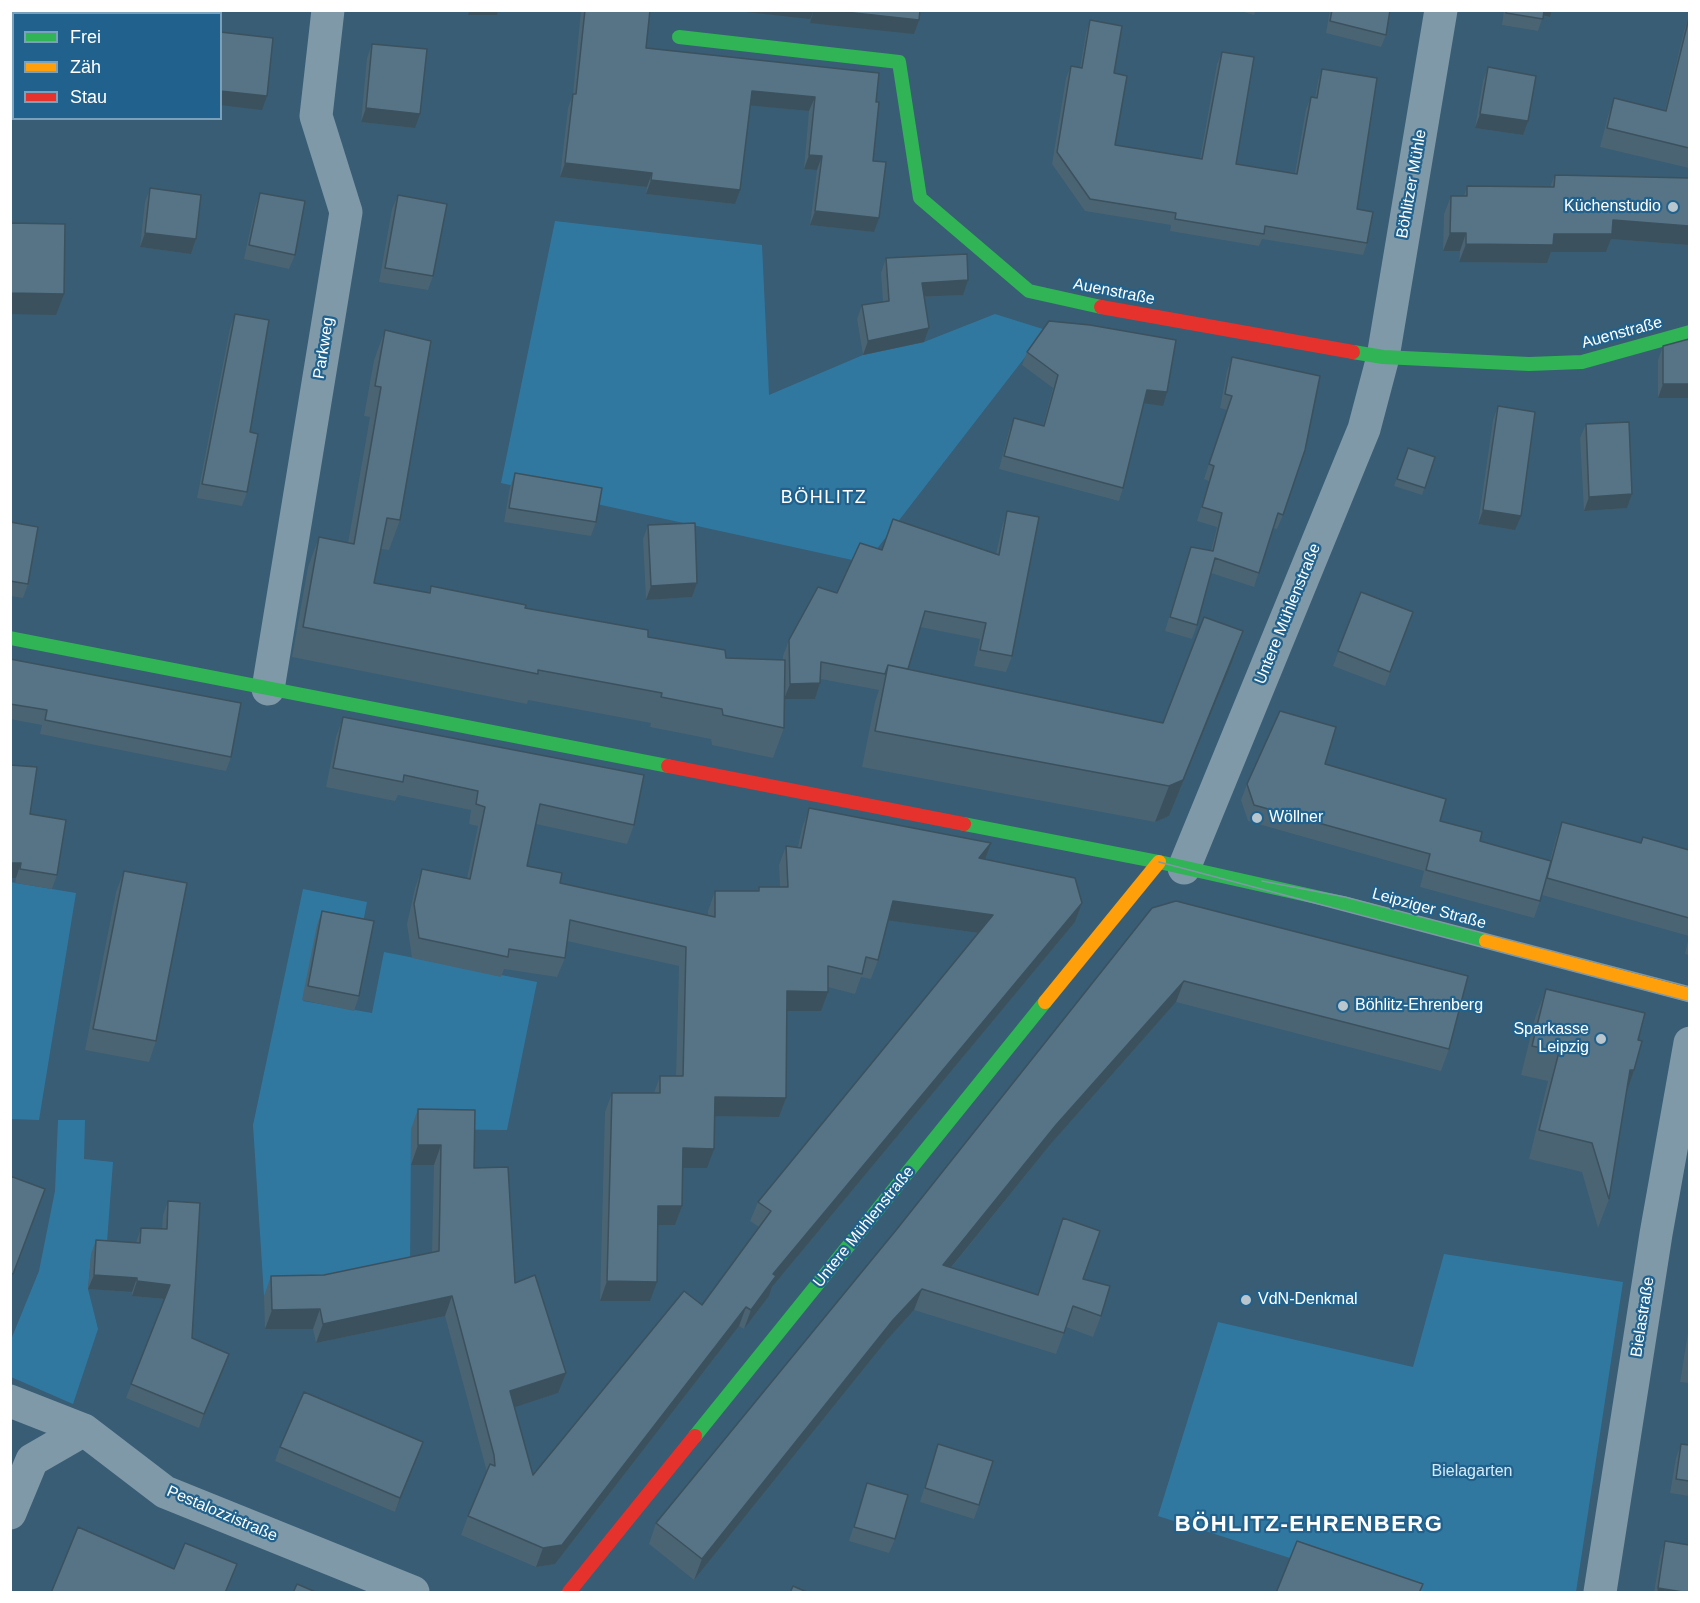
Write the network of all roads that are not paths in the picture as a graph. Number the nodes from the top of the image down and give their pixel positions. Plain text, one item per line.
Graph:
1 (328, 10) edge
2 (1441, 10) edge
3 (679, 37) dead end
4 (1689, 332) edge
5 (1383, 357) junction
6 (10, 638) edge
7 (268, 689) junction
8 (1172, 865) junction
9 (1689, 995) edge
10 (1689, 1043) edge
11 (10, 1401) edge
12 (84, 1430) junction
13 (10, 1513) edge
14 (413, 1593) edge
15 (569, 1593) edge
16 (1600, 1593) edge

1 - 7 street, Parkweg
2 - 5 street, Böhlitzer Mühle
3 - 5 street, Auenstraße
4 - 5 street, Auenstraße
5 - 8 street, Untere Mühlenstraße
6 - 7 street, Leipziger Straße
7 - 8 street, Leipziger Straße
8 - 9 street, Leipziger Straße
8 - 15 street, Untere Mühlenstraße
10 - 16 street, Bielastraße
11 - 12 street, Pestalozzistraße
12 - 13 street
12 - 14 street, Pestalozzistraße

